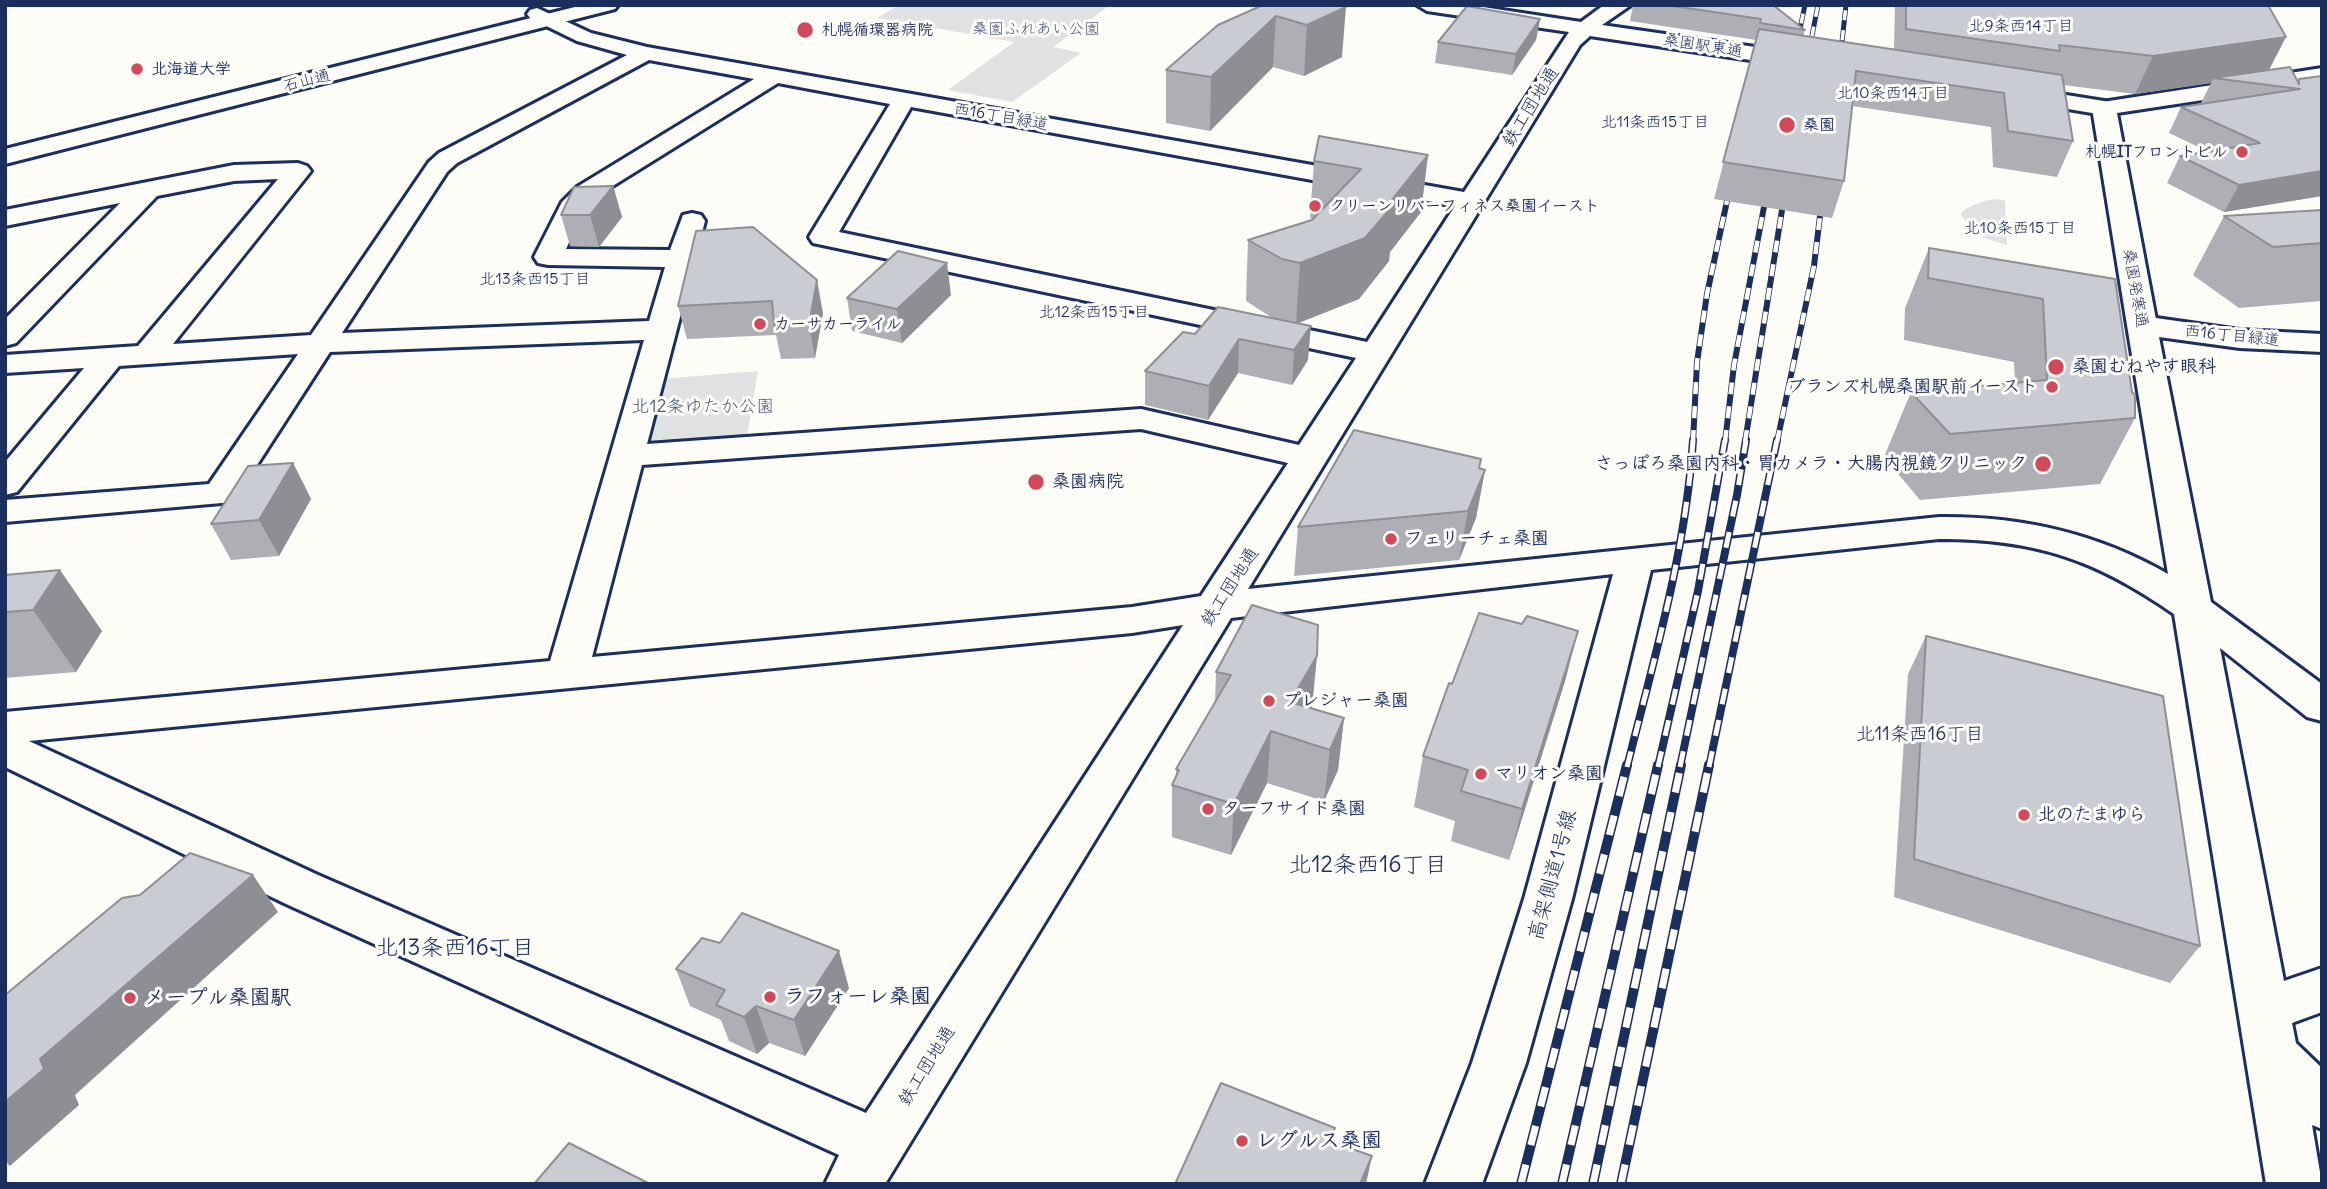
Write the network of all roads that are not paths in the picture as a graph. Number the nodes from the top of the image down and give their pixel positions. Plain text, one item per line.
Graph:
1 (571, 5) edge
2 (608, 5) edge
3 (1427, 5) edge
4 (1621, 5) edge
5 (543, 17) junction
6 (1586, 27) junction
7 (646, 52) junction
8 (1821, 64) edge
9 (2322, 75) edge
10 (774, 76) junction
11 (1993, 91) edge
12 (904, 99) junction
13 (2104, 108) junction
14 (5, 145) edge
15 (5, 157) edge
16 (147, 191) junction
17 (1471, 201) junction
18 (5, 218) edge
19 (692, 221) dead end
20 (682, 258) junction
21 (36, 304) junction
22 (5, 305) edge
23 (2142, 325) junction
24 (663, 330) junction
25 (5, 337) edge
26 (323, 343) junction
27 (2322, 343) edge
28 (1377, 353) junction
29 (148, 354) junction
30 (111, 356) junction
31 (5, 364) edge
32 (628, 456) junction
33 (1311, 458) junction
34 (5, 485) edge
35 (277, 490) edge
36 (220, 494) junction
37 (5, 512) edge
38 (1635, 561) junction
39 (1217, 607) junction
40 (2192, 608) junction
41 (567, 674) junction
42 (2322, 706) edge
43 (5, 728) edge
44 (5, 739) edge
45 (2322, 990) edge
46 (2268, 1033) junction
47 (2322, 1104) edge
48 (865, 1165) edge
49 (1453, 1184) edge
50 (2295, 1184) edge

1 - 5 street, 石山通
2 - 5 street, 石山通
3 - 6 street, 桑園駅東通
4 - 6 street, 鉄工団地通
5 - 7 street, 西16丁目緑道
5 - 14 street, 石山通
5 - 15 street, 石山通
6 - 8 street, 桑園駅東通
6 - 17 street, 鉄工団地通
7 - 10 street, 西16丁目緑道
7 - 26 street
9 - 13 street
10 - 12 street, 西16丁目緑道
10 - 20 street
11 - 13 street
12 - 17 street, 西16丁目緑道
12 - 28 street
13 - 23 street, 桑園発寒通
16 - 18 street
16 - 21 street
16 - 29 street
17 - 28 street, 鉄工団地通
19 - 20 street
20 - 24 street
21 - 22 street
21 - 25 street
23 - 27 street, 西16丁目緑道
23 - 40 street, 桑園発寒通
24 - 26 street
24 - 32 street
26 - 29 street
26 - 36 street
28 - 33 street, 鉄工団地通
29 - 30 street
30 - 31 street
30 - 34 street
32 - 33 street
32 - 41 street
33 - 39 street, 鉄工団地通
35 - 36 street
36 - 37 street
38 - 39 street
38 - 40 street
38 - 49 street, 高架側道1号線
39 - 41 street
39 - 48 street, 鉄工団地通
40 - 42 street
40 - 46 street, 桑園発寒通
41 - 43 street
44 - 48 street
45 - 46 street
46 - 47 street
46 - 50 street, 桑園発寒通

